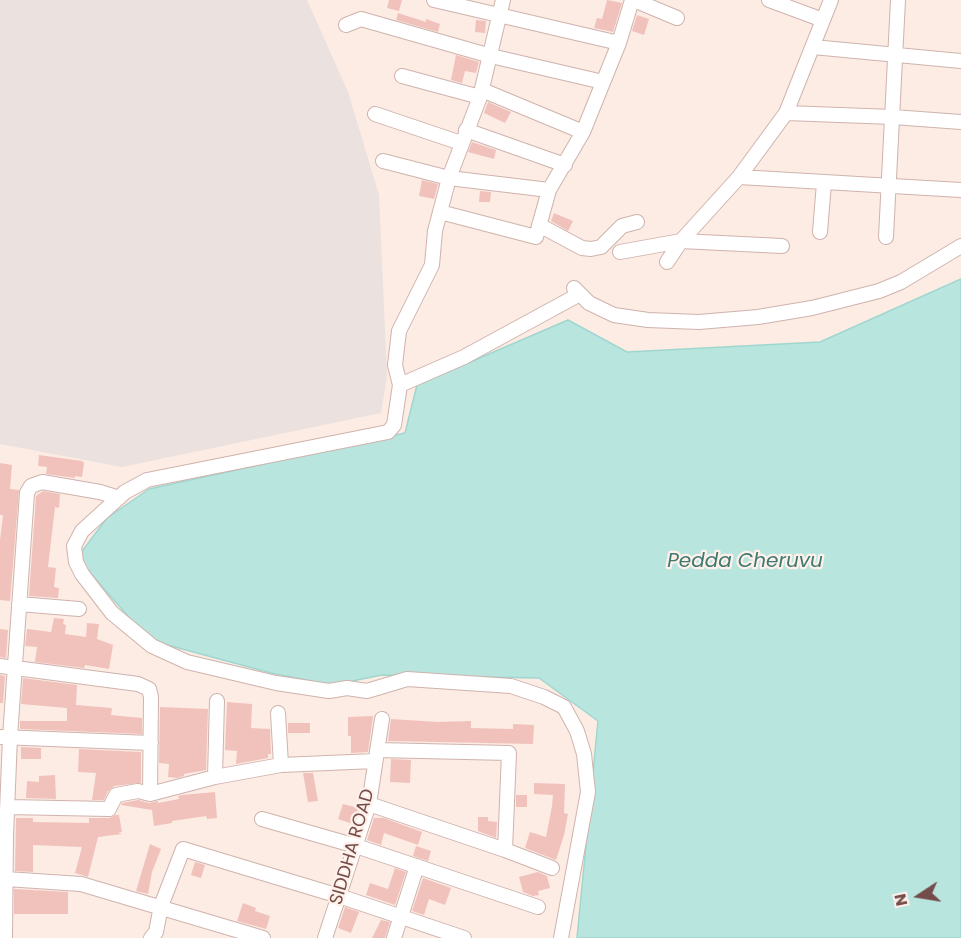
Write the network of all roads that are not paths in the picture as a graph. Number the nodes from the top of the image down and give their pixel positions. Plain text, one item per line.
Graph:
1 (435, 0) edge
2 (503, 0) edge
3 (633, 0) edge
4 (769, 0) edge
5 (831, 0) edge
6 (898, 0) edge
7 (499, 15) junction
8 (677, 18) dead end
9 (823, 20) junction
10 (346, 25) dead end
11 (619, 43) junction
12 (813, 48) junction
13 (491, 56) junction
14 (896, 56) junction
15 (961, 61) edge
16 (402, 76) dead end
17 (603, 82) junction
18 (481, 94) junction
19 (786, 112) junction
20 (375, 114) dead end
21 (893, 117) junction
22 (961, 122) edge
23 (583, 132) junction
24 (464, 136) junction
25 (383, 161) dead end
26 (565, 165) junction
27 (739, 177) junction
28 (449, 178) junction
29 (824, 183) junction
30 (888, 187) junction
31 (549, 190) junction
32 (961, 190) edge
33 (441, 212) junction
34 (637, 222) dead end
35 (539, 225) junction
36 (820, 232) dead end
37 (886, 237) dead end
38 (681, 241) junction
39 (782, 246) dead end
40 (961, 246) edge
41 (620, 252) dead end
42 (667, 262) dead end
43 (400, 385) junction
44 (119, 498) junction
45 (19, 604) junction
46 (79, 609) dead end
47 (0, 666) edge
48 (14, 667) junction
49 (217, 701) dead end
50 (278, 714) dead end
51 (382, 719) dead end
52 (5, 737) edge
53 (151, 743) junction
54 (376, 755) junction
55 (281, 765) junction
56 (215, 777) junction
57 (150, 794) junction
58 (369, 804) junction
59 (8, 807) junction
60 (262, 819) dead end
61 (3, 836) edge
62 (356, 846) junction
63 (505, 850) junction
64 (417, 866) junction
65 (552, 868) dead end
66 (6, 879) junction
67 (339, 896) junction
68 (161, 906) junction
69 (538, 907) dead end
70 (400, 917) junction
71 (5, 938) edge
72 (151, 938) edge
73 (263, 938) edge
74 (325, 938) edge
75 (394, 938) edge
76 (464, 938) edge
77 (561, 938) edge

1 - 7 street
2 - 7 street
3 - 8 street
3 - 11 street
4 - 9 street
5 - 9 street
6 - 14 street
7 - 11 street
7 - 13 street
9 - 12 street
10 - 13 street
11 - 17 street
12 - 14 street
12 - 19 street
13 - 17 street
13 - 18 street
14 - 15 street
14 - 21 street
16 - 18 street
17 - 23 street
18 - 23 street
18 - 24 street
19 - 21 street
19 - 27 street
20 - 24 street
21 - 22 street
21 - 30 street
23 - 26 street
24 - 26 street
24 - 28 street
25 - 28 street
26 - 31 street
27 - 29 street
27 - 38 street
28 - 31 street
28 - 33 street
29 - 30 street
29 - 36 street
30 - 32 street
30 - 37 street
31 - 35 street
33 - 35 street
33 - 43 street
34 - 35 street
38 - 39 street
38 - 41 street
38 - 42 street
40 - 43 street
43 - 44 street
44 - 45 street
44 - 77 street
45 - 46 street
45 - 48 street
47 - 48 street
48 - 52 street
48 - 53 street
49 - 56 street
50 - 55 street
51 - 54 street, SIDDHA ROAD
52 - 53 street
52 - 59 street
53 - 57 street
54 - 55 street
54 - 58 street, SIDDHA ROAD
54 - 63 street
55 - 56 street
56 - 57 street
57 - 59 street
58 - 62 street, SIDDHA ROAD
58 - 63 street
59 - 61 street
60 - 62 street
61 - 66 street
62 - 64 street
62 - 67 street, SIDDHA ROAD
63 - 65 street
64 - 69 street
64 - 70 street
66 - 68 street
66 - 71 street
67 - 68 street
67 - 70 street
67 - 74 street, SIDDHA ROAD
68 - 72 street
68 - 73 street
70 - 75 street
70 - 76 street

